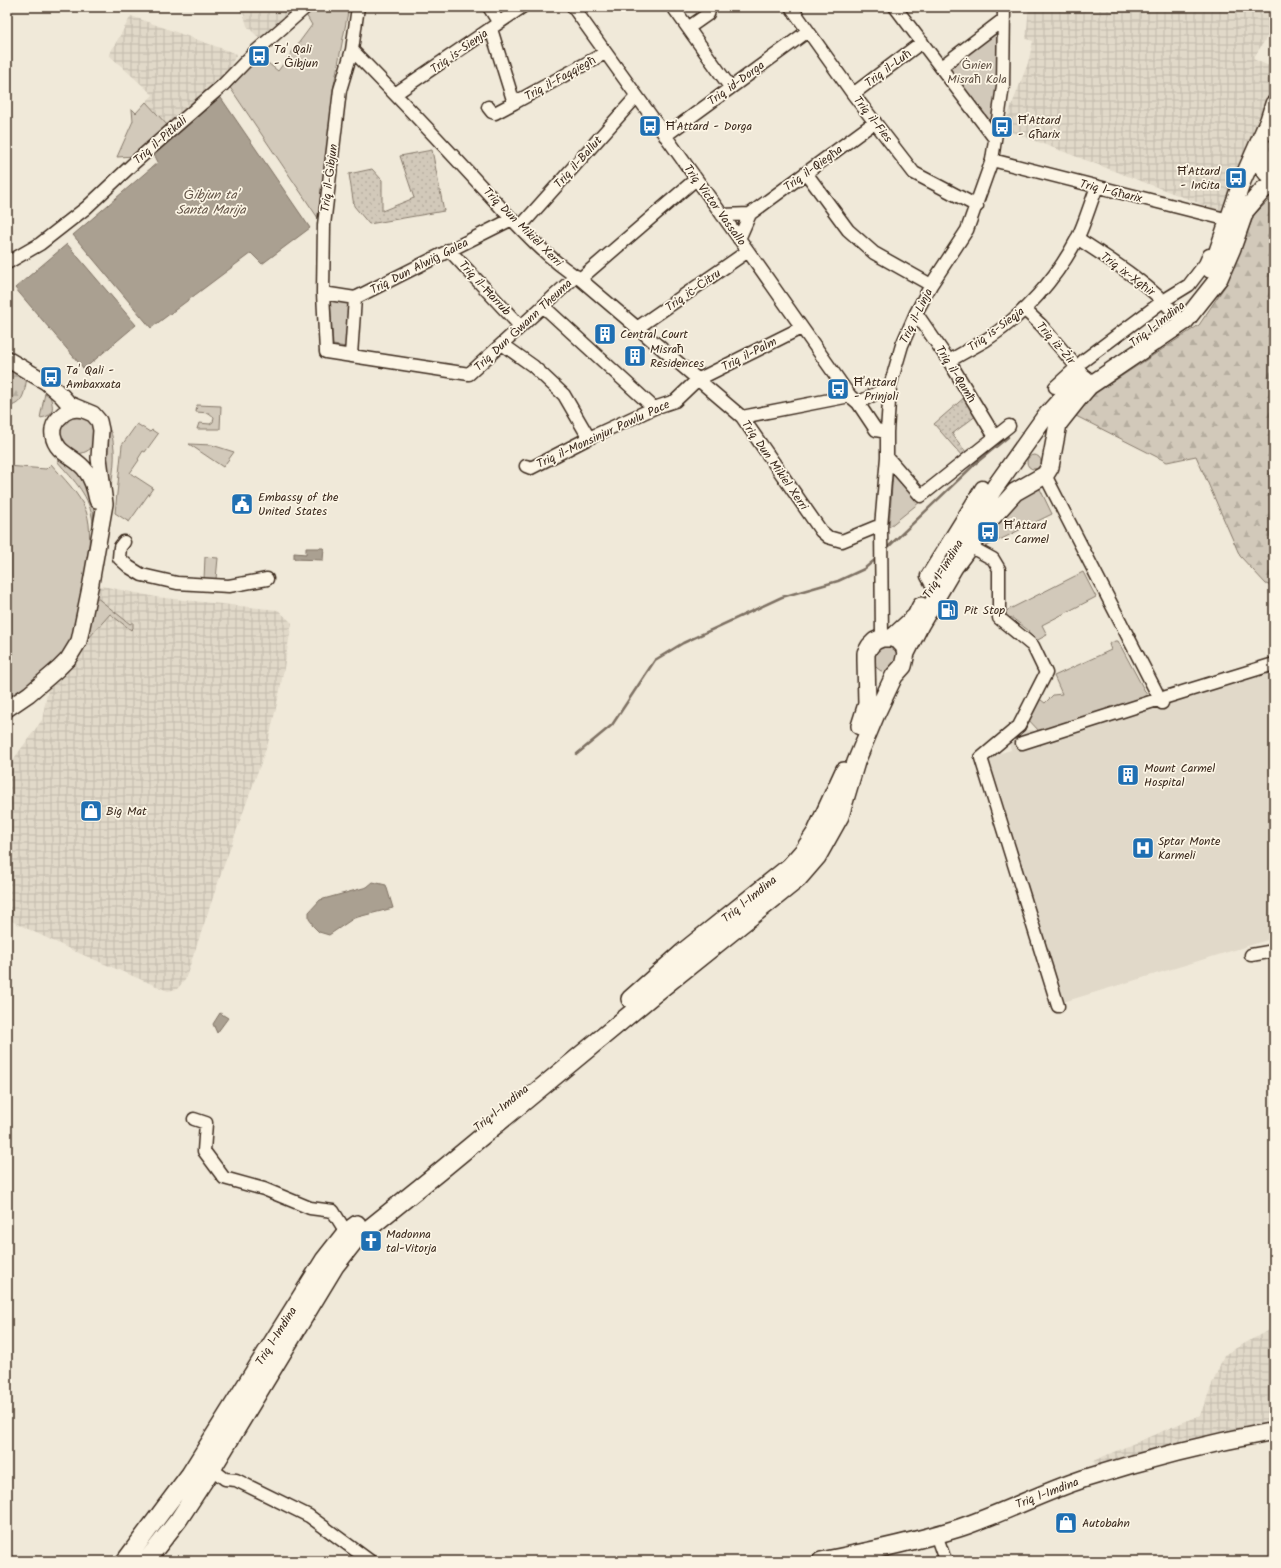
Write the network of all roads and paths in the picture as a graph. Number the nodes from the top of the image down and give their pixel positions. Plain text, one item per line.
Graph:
1 (306, 7) edge
2 (358, 7) edge
3 (488, 7) edge
4 (522, 7) edge
5 (573, 7) edge
6 (673, 7) edge
7 (710, 7) edge
8 (791, 7) edge
9 (895, 7) edge
10 (1004, 7) edge
11 (1004, 19) junction
12 (495, 26) junction
13 (688, 28) junction
14 (808, 30) junction
15 (922, 42) junction
16 (352, 50) junction
17 (606, 53) junction
18 (941, 67) junction
19 (730, 87) junction
20 (396, 94) junction
21 (853, 94) junction
22 (636, 96) junction
23 (514, 103) junction
24 (1274, 104) edge
25 (488, 107) dead end
26 (1268, 120) junction
27 (875, 122) junction
28 (665, 136) junction
29 (995, 140) junction
30 (1262, 142) junction
31 (992, 160) junction
32 (1274, 161) edge
33 (806, 173) junction
34 (1274, 174) edge
35 (696, 179) junction
36 (1268, 186) edge
37 (1097, 187) junction
38 (977, 206) junction
39 (750, 214) junction
40 (722, 215) junction
41 (1226, 219) junction
42 (516, 223) junction
43 (1077, 238) junction
44 (739, 239) junction
45 (449, 250) junction
46 (748, 251) junction
47 (7, 263) edge
48 (578, 278) junction
49 (931, 285) junction
50 (323, 293) junction
51 (355, 298) junction
52 (1163, 301) junction
53 (543, 306) junction
54 (1024, 309) junction
55 (916, 312) junction
56 (1175, 314) junction
57 (520, 326) junction
58 (637, 328) junction
59 (801, 328) junction
60 (502, 344) junction
61 (326, 352) joint
62 (351, 355) junction
63 (7, 359) edge
64 (949, 361) junction
65 (1082, 369) junction
66 (697, 380) junction
67 (50, 386) junction
68 (890, 386) junction
69 (1055, 387) dead end
70 (854, 399) junction
71 (654, 408) junction
72 (85, 410) junction
73 (59, 417) junction
74 (742, 417) junction
75 (1010, 426) dead end
76 (887, 432) junction
77 (994, 437) junction
78 (589, 438) junction
79 (102, 439) junction
80 (1020, 453) junction
81 (66, 455) junction
82 (887, 458) junction
83 (526, 466) dead end
84 (1045, 472) junction
85 (982, 487) dead end
86 (972, 513) junction
87 (100, 524) junction
88 (881, 527) junction
89 (124, 542) dead end
90 (968, 546) junction
91 (267, 579) dead end
92 (887, 638) junction
93 (906, 653) junction
94 (1274, 664) edge
95 (867, 666) junction
96 (894, 676) junction
97 (1161, 701) junction
98 (7, 709) edge
99 (1022, 743) dead end
100 (1274, 950) edge
101 (1251, 955) dead end
102 (1058, 1006) dead end
103 (194, 1119) dead end
104 (346, 1232) junction
105 (1274, 1431) edge
106 (1274, 1441) edge
107 (215, 1464) junction
108 (939, 1543) junction
109 (125, 1561) edge
110 (146, 1561) edge
111 (370, 1561) edge
112 (821, 1561) edge
113 (872, 1561) edge
114 (948, 1561) edge

1 - 47 street, Triq il-Pitkali
2 - 16 street, Triq il-Ġibjun
3 - 12 street, Triq il-Faqqiegħ
4 - 12 street, Triq is-Sienja
5 - 17 street, Triq Victor Vassallo
6 - 13 street
7 - 13 street
8 - 14 street, Triq il-Fies
9 - 15 street
10 - 11 street, Triq il-Linja
11 - 18 street
11 - 29 street, Triq il-Linja
12 - 20 street, Triq is-Sienja
12 - 23 street, Triq il-Faqqiegħ
13 - 19 street
14 - 19 street, Triq id-Dorga
14 - 21 street, Triq il-Fies
15 - 18 street
15 - 21 street, Triq il-Luħ
16 - 20 street, Triq Dun Mikiel Xerri
16 - 50 street, Triq il-Ġibjun
17 - 22 street, Triq Victor Vassallo
17 - 23 street, Triq il-Faqqiegħ
18 - 29 street
19 - 28 street, Triq id-Dorga
20 - 42 street, Triq Dun Mikiel Xerri
21 - 27 street, Triq il-Fies
22 - 28 street, Triq Victor Vassallo
22 - 42 street, Triq il-Ballut
23 - 25 street, Triq il-Faqqiegħ
24 - 26 highway, Triq l-Imdina
26 - 30 highway
26 - 41 highway, Triq l-Imdina
27 - 33 street, Triq il-Qiegħa
27 - 38 street, Triq il-Fies
28 - 35 street, Triq Victor Vassallo
29 - 31 street, Triq il-Linja
30 - 32 street
30 - 34 highway
31 - 37 street, Triq l-Għarix
31 - 38 street, Triq il-Linja
33 - 39 street, Triq il-Qiegħa
33 - 49 street
35 - 40 street, Triq Victor Vassallo
35 - 48 street, Triq Dun Ġwann Theuma
36 - 84 highway, Triq l-Imdina
37 - 41 street, Triq l-Għarix
37 - 43 street, Triq is-Sieqja
38 - 49 street, Triq il-Linja
39 - 40 street
39 - 44 street
40 - 44 street, Triq Victor Vassallo
41 - 52 street
41 - 56 highway, Triq l-Imdina
42 - 45 street, Triq Dun Alwiġ Galea
42 - 48 street, Triq Dun Mikiel Xerri
43 - 52 street, Triq ix-Xgħir
43 - 54 street, Triq is-Sieqja
44 - 46 street, Triq Victor Vassallo
45 - 51 street, Triq Dun Alwiġ Galea
45 - 57 street, Triq il-Ħarrub
46 - 58 street, Triq iċ-Ċitru
46 - 59 street, Triq Victor Vassallo
48 - 53 street, Triq Dun Ġwann Theuma
48 - 58 street, Triq Dun Mikiel Xerri
49 - 55 street, Triq il-Linja
50 - 51 street, Triq Dun Alwiġ Galea
50 - 61 street, Triq il-Ġibjun
51 - 62 street
52 - 56 street, Triq ix-Xgħir
52 - 65 street
53 - 57 street, Triq Dun Ġwann Theuma
53 - 71 street
54 - 64 street, Triq is-Sieqja
54 - 65 street, Triq iż-Żir
55 - 64 street, Triq il-Qamħ
55 - 68 street, Triq il-Linja
56 - 65 highway, Triq l-Imdina
57 - 60 street, Triq Dun Ġwann Theuma
58 - 66 street, Triq Dun Mikiel Xerri
59 - 66 street, Triq il-Palm
59 - 70 street, Triq Victor Vassallo
60 - 62 street, Triq Dun Ġwann Theuma
60 - 78 street
61 - 62 street, Triq Dun Ġwann Theuma
63 - 67 main road
64 - 77 street, Triq il-Qamħ
65 - 69 street
65 - 80 highway, Triq l-Imdina
66 - 71 street, Triq il-Monsinjur Pawlu Pace
66 - 74 street, Triq Dun Mikiel Xerri
67 - 72 main road
67 - 73 main road
68 - 70 street
68 - 76 street, Triq il-Linja
70 - 74 street
70 - 76 street, Triq Victor Vassallo
71 - 78 street, Triq il-Monsinjur Pawlu Pace
72 - 73 main road
72 - 79 main road
73 - 81 main road
74 - 88 street, Triq Dun Mikiel Xerri
75 - 77 street
76 - 82 street, Triq il-Linja
77 - 82 street
78 - 83 street, Triq il-Monsinjur Pawlu Pace
79 - 81 main road
79 - 87 main road
80 - 84 highway
80 - 84 highway
80 - 86 highway, Triq l-Imdina
81 - 87 main road
82 - 88 street, Triq il-Linja
84 - 90 highway, Triq l-Imdina
84 - 97 street
85 - 86 street
86 - 92 highway, Triq l-Imdina
87 - 98 main road
88 - 92 street, Triq il-Linja
89 - 91 street
90 - 93 highway, Triq l-Imdina
90 - 102 street
92 - 93 highway
92 - 95 highway, Triq l-Imdina
93 - 96 highway, Triq l-Imdina
94 - 97 street
95 - 96 highway
95 - 104 highway, Triq l-Imdina
96 - 107 highway, Triq l-Imdina
97 - 99 street
100 - 101 street
103 - 104 street
104 - 109 highway, Triq l-Imdina
105 - 112 highway, Triq l-Imdina
106 - 108 highway, Triq l-Imdina
107 - 110 highway, Triq l-Imdina
107 - 111 street
108 - 113 highway, Triq l-Imdina
108 - 114 street

